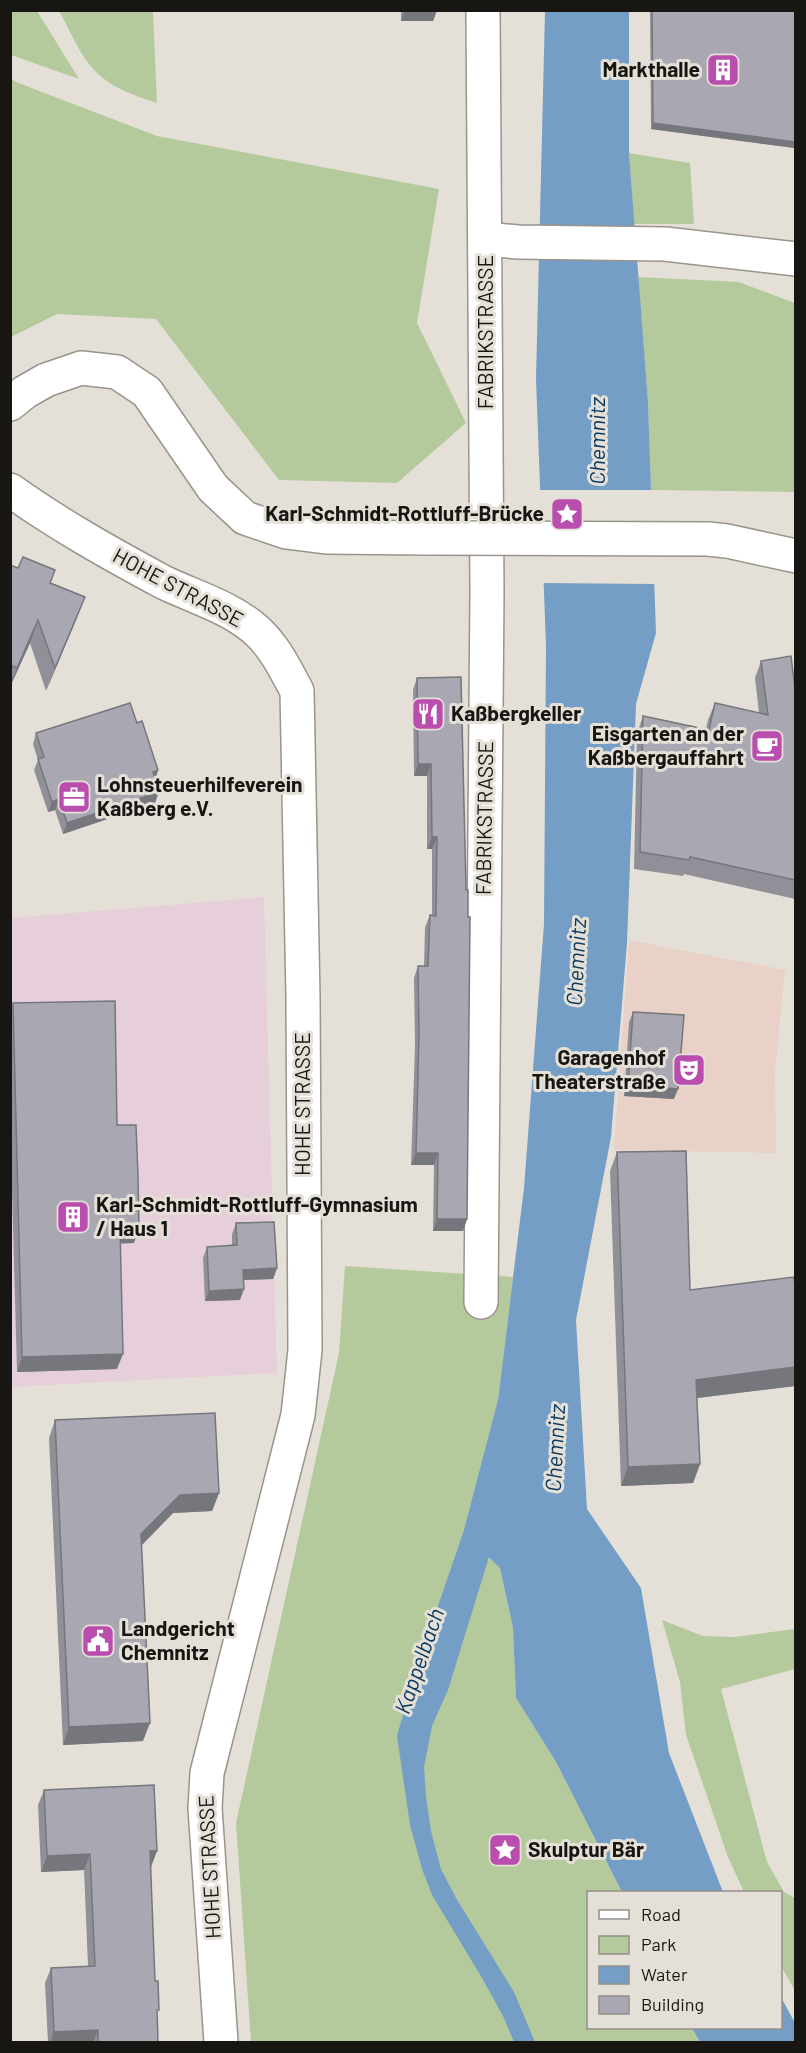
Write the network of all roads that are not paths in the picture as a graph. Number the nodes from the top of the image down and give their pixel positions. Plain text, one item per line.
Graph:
1 (483, 10) edge
2 (486, 239) junction
3 (795, 259) edge
4 (10, 404) edge
5 (10, 490) edge
6 (795, 556) edge
7 (481, 1302) dead end
8 (221, 2043) edge

1 - 2 street, FABRIKSTRASSE
2 - 3 street
2 - 7 street, FABRIKSTRASSE
4 - 6 street, bridge
5 - 8 street, HOHE STRASSE

